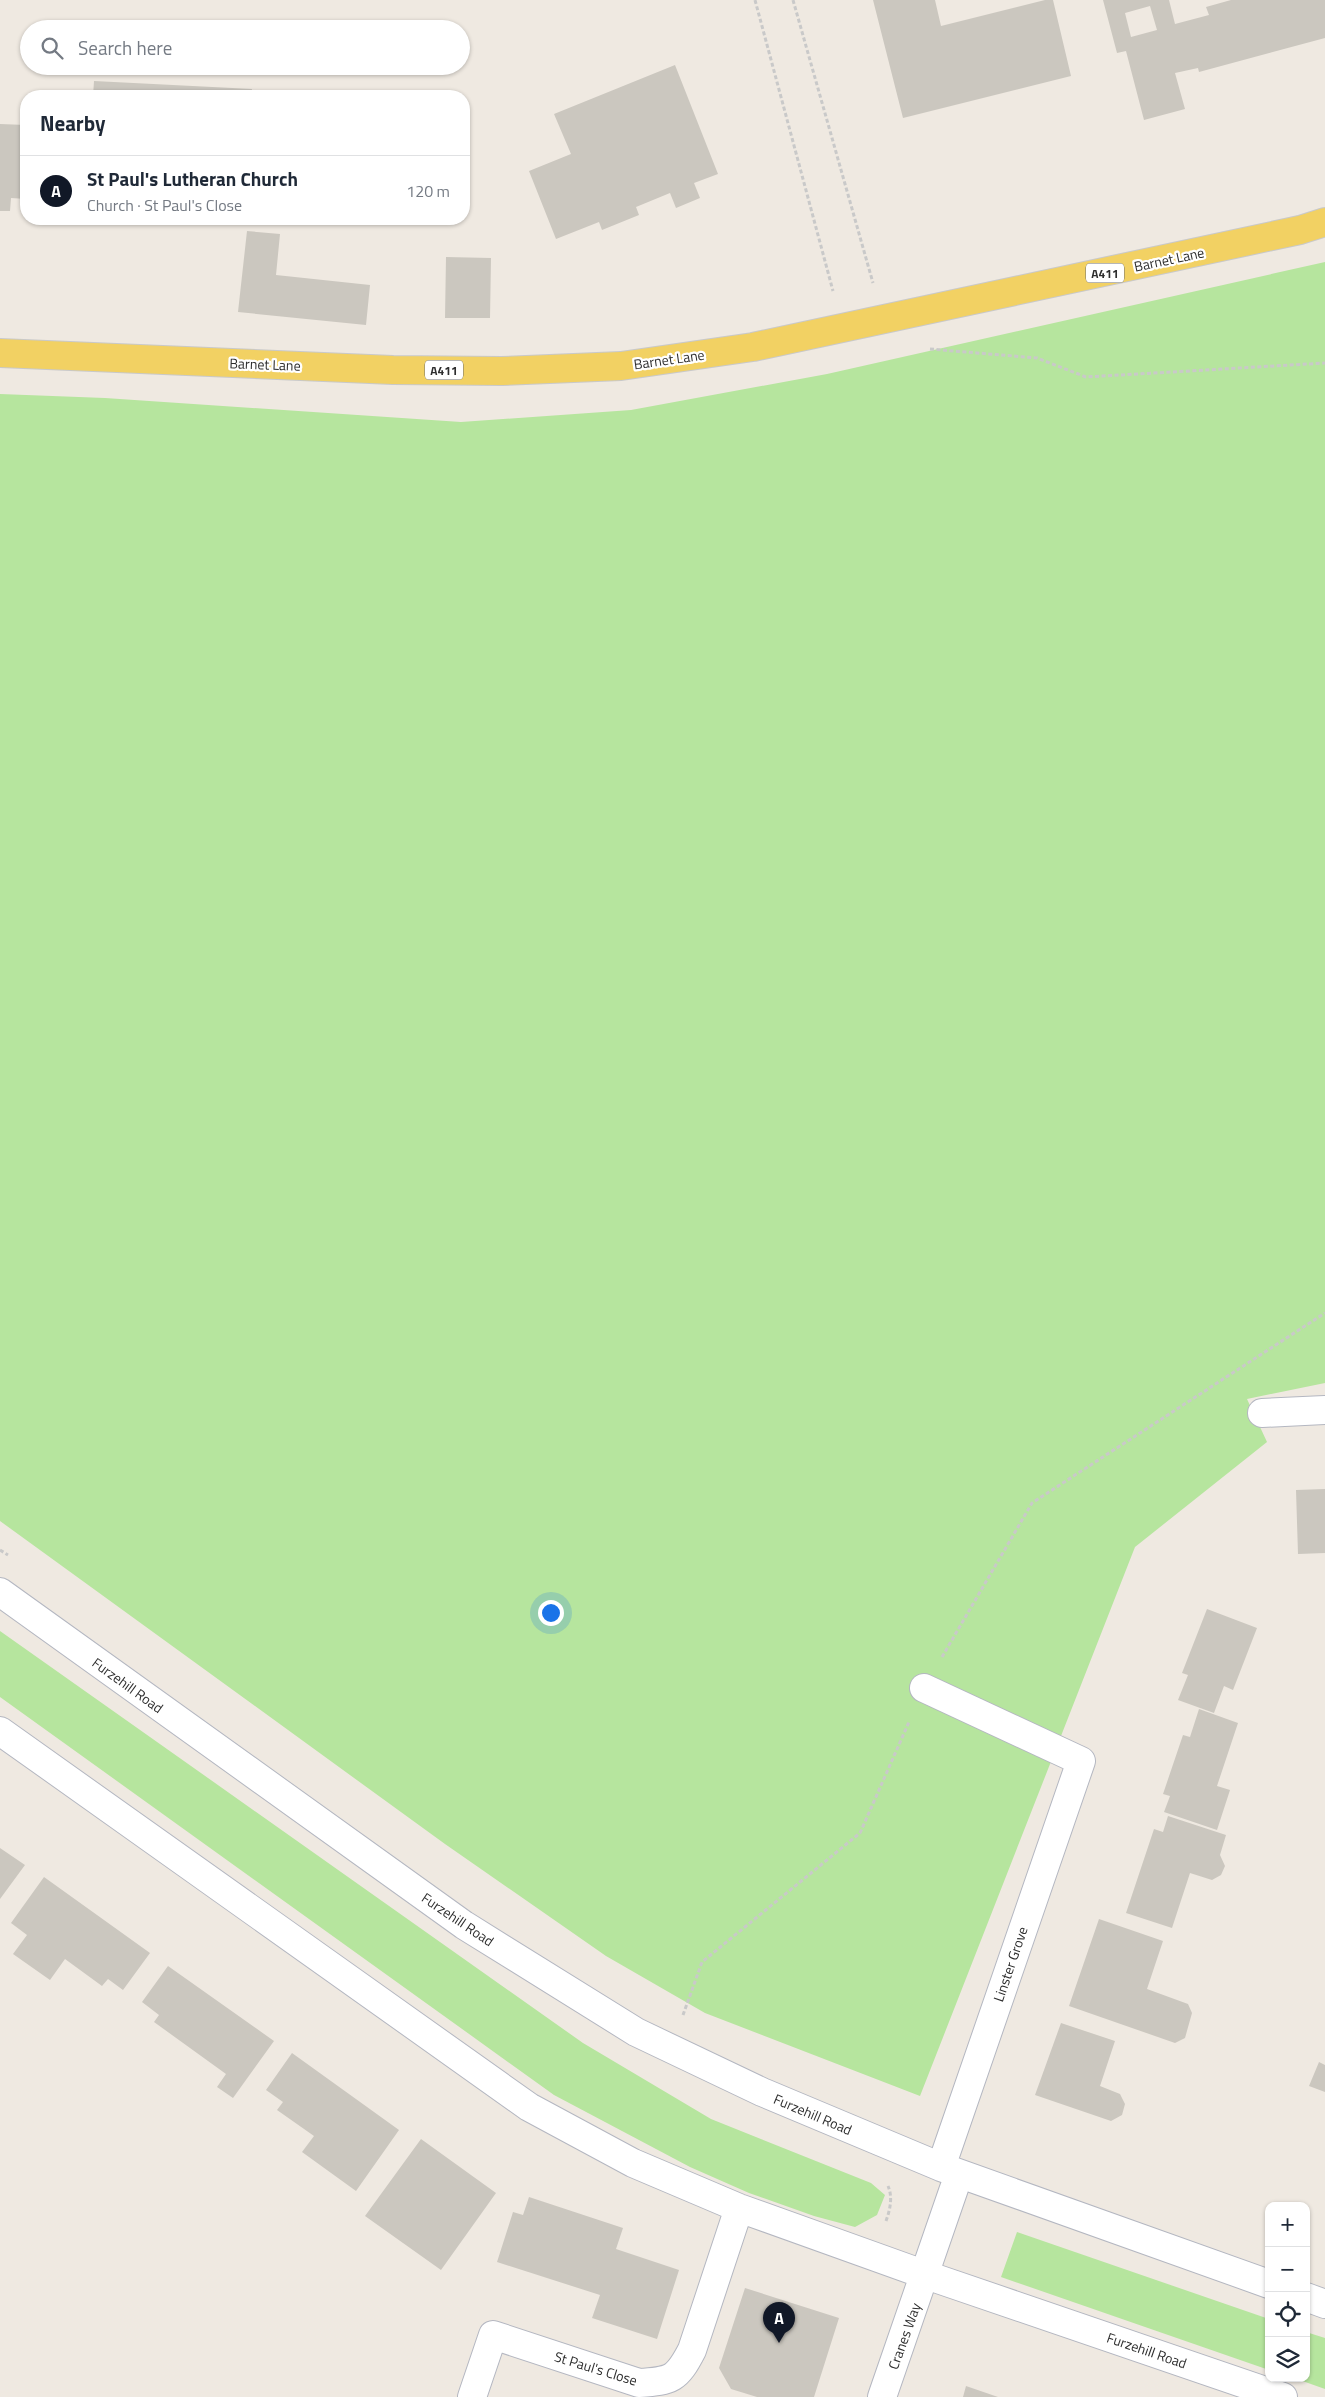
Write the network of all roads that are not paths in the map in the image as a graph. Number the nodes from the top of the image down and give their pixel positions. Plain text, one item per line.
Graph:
1 (1325, 222) edge
2 (0, 353) edge
3 (1325, 1410) edge
4 (1262, 1413) dead end
5 (0, 1592) edge
6 (924, 1688) road end
7 (0, 1731) edge
8 (950, 2171) junction
9 (739, 2208) junction
10 (926, 2275) junction
11 (1265, 2283) edge
12 (1310, 2298) edge
13 (1325, 2304) edge
14 (472, 2397) edge
15 (882, 2397) edge
16 (1283, 2397) edge

1 - 2 main road, Barnet Lane / A411
3 - 4 street
5 - 8 street, Furzehill Road
6 - 8 street, Linster Grove
7 - 9 street, Furzehill Road
8 - 10 street
8 - 11 street, Furzehill Road
9 - 10 street, Furzehill Road
9 - 14 street, St Paul's Close
10 - 15 street, Cranes Way
10 - 16 street, Furzehill Road
12 - 13 street

